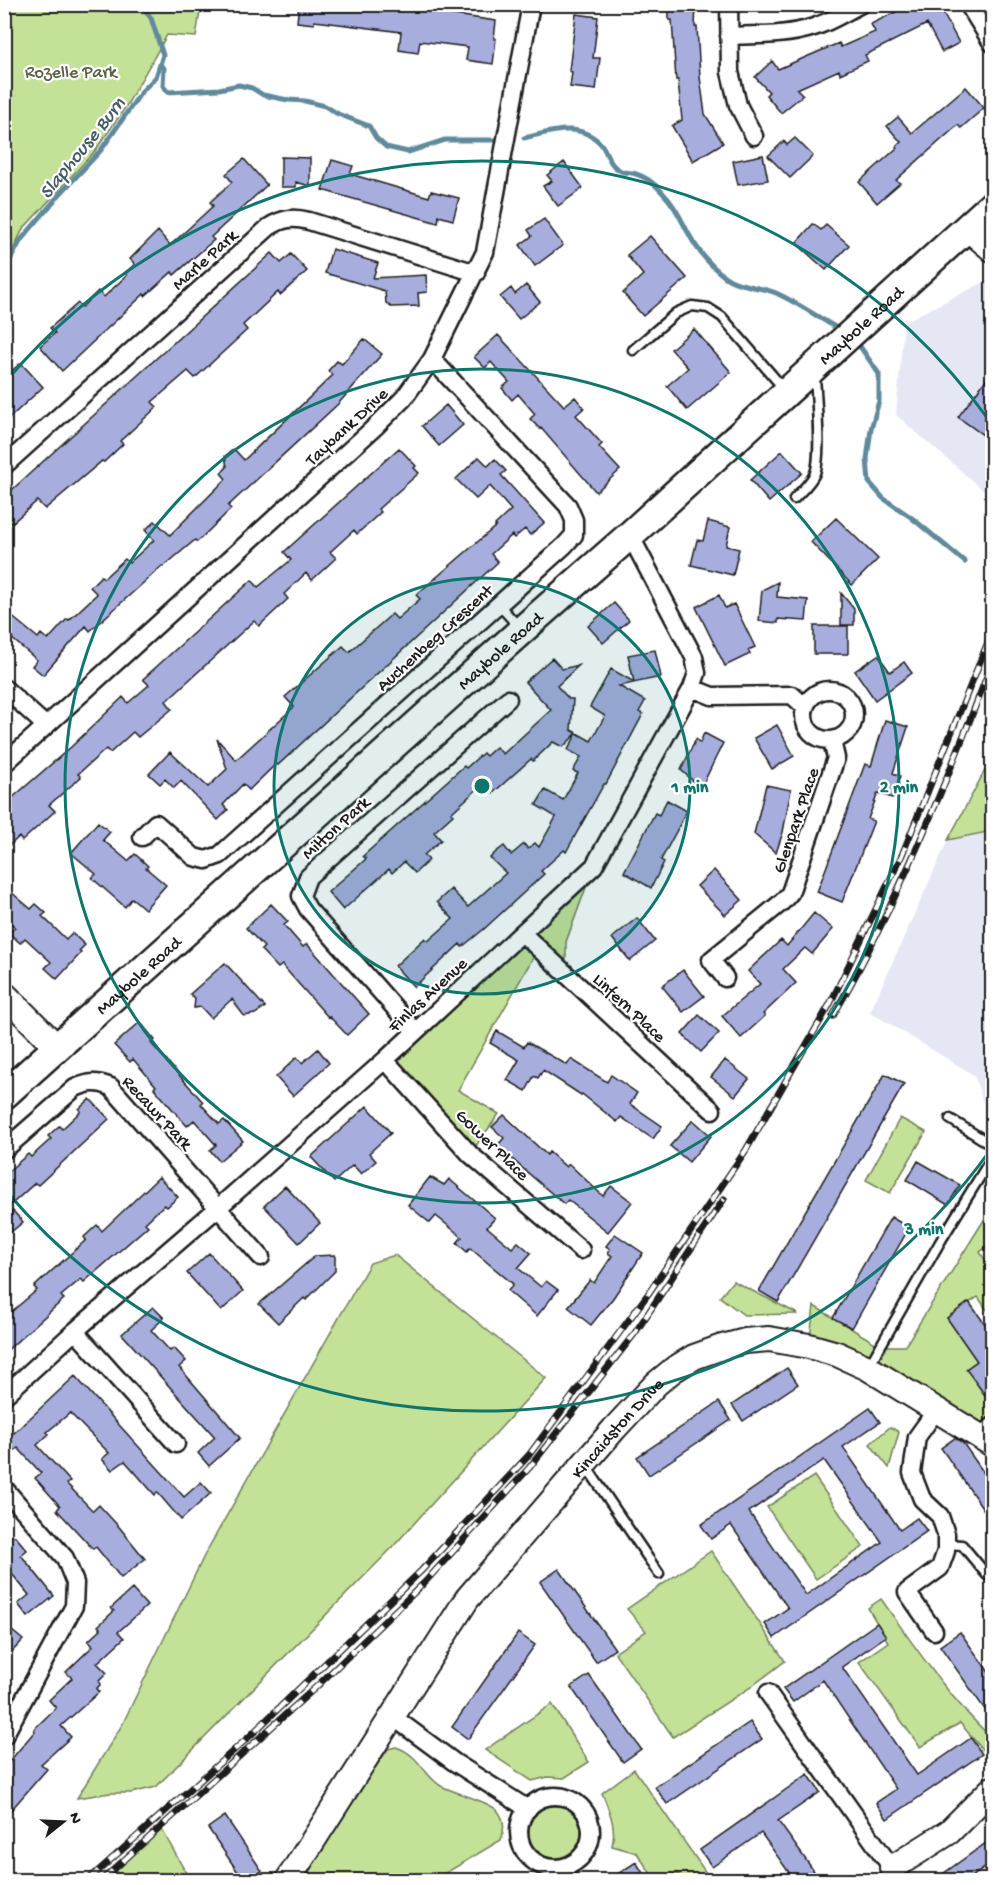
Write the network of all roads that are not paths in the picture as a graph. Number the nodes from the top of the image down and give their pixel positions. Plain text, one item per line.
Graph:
1 (531, 4) edge
2 (729, 4) edge
3 (861, 4) edge
4 (968, 4) edge
5 (729, 36) junction
6 (993, 43) edge
7 (754, 136) dead end
8 (993, 205) edge
9 (966, 228) junction
10 (993, 249) edge
11 (476, 273) junction
12 (633, 351) dead end
13 (432, 360) junction
14 (815, 366) junction
15 (786, 391) junction
16 (4, 466) edge
17 (794, 498) dead end
18 (630, 535) junction
19 (499, 605) junction
20 (522, 630) junction
21 (4, 688) edge
22 (692, 688) junction
23 (508, 699) dead end
24 (805, 707) junction
25 (46, 726) junction
26 (832, 741) junction
27 (4, 764) edge
28 (142, 837) dead end
29 (522, 933) junction
30 (725, 978) dead end
31 (4, 994) edge
32 (415, 1031) junction
33 (57, 1047) junction
34 (384, 1060) junction
35 (4, 1095) edge
36 (712, 1110) dead end
37 (950, 1119) dead end
38 (993, 1145) edge
39 (4, 1150) edge
40 (993, 1157) edge
41 (219, 1207) junction
42 (581, 1250) dead end
43 (261, 1257) dead end
44 (75, 1331) junction
45 (868, 1368) junction
46 (4, 1396) edge
47 (937, 1409) junction
48 (987, 1434) edge
49 (176, 1444) dead end
50 (584, 1463) junction
51 (4, 1488) edge
52 (946, 1544) junction
53 (659, 1574) dead end
54 (987, 1575) dead end
55 (934, 1631) dead end
56 (768, 1693) dead end
57 (393, 1717) junction
58 (7, 1726) edge
59 (993, 1789) edge
60 (528, 1809) junction
61 (892, 1868) joint
62 (565, 1874) edge
63 (288, 1881) edge

1 - 11 street, Taybank Drive
2 - 5 street
3 - 5 street
4 - 6 street
5 - 7 street
8 - 9 main road, Maybole Road
9 - 10 street
9 - 14 main road, Maybole Road
11 - 13 street, Taybank Drive
11 - 16 street, Marle Park
12 - 15 lane
13 - 19 street, Auchenbeg Crescent
13 - 25 street, Taybank Drive
14 - 15 main road, Maybole Road
14 - 17 lane
15 - 18 main road, Maybole Road
18 - 20 main road, Maybole Road
18 - 22 street, Finlas Avenue
19 - 20 lane
19 - 28 street, Auchenbeg Crescent
20 - 33 main road, Maybole Road
21 - 25 street
22 - 24 street
22 - 29 street, Finlas Avenue
23 - 32 street, Milton Park
24 - 26 street
24 - 26 street
25 - 27 street, Taybank Drive
26 - 30 street, Glenpark Place
29 - 32 street, Finlas Avenue
29 - 36 street, Linfern Place
31 - 33 street
32 - 34 street, Finlas Avenue
33 - 35 main road, Maybole Road
34 - 41 street, Finlas Avenue
34 - 42 street, Gower Place
37 - 38 lane
39 - 41 street, Recawr Park
40 - 45 lane
41 - 43 street, Recawr Park
41 - 44 street, Finlas Avenue
44 - 46 street, Finlas Avenue
44 - 49 street
45 - 47 street, Kincaidston Drive
45 - 50 street, Kincaidston Drive
47 - 48 street, Kincaidston Drive
47 - 52 street
50 - 53 lane
50 - 57 street, Kincaidston Drive
51 - 58 street
52 - 54 lane
52 - 55 street
56 - 61 street
57 - 60 street
57 - 63 street, Kincaidston Drive
59 - 61 street
60 - 62 street
60 - 62 street

